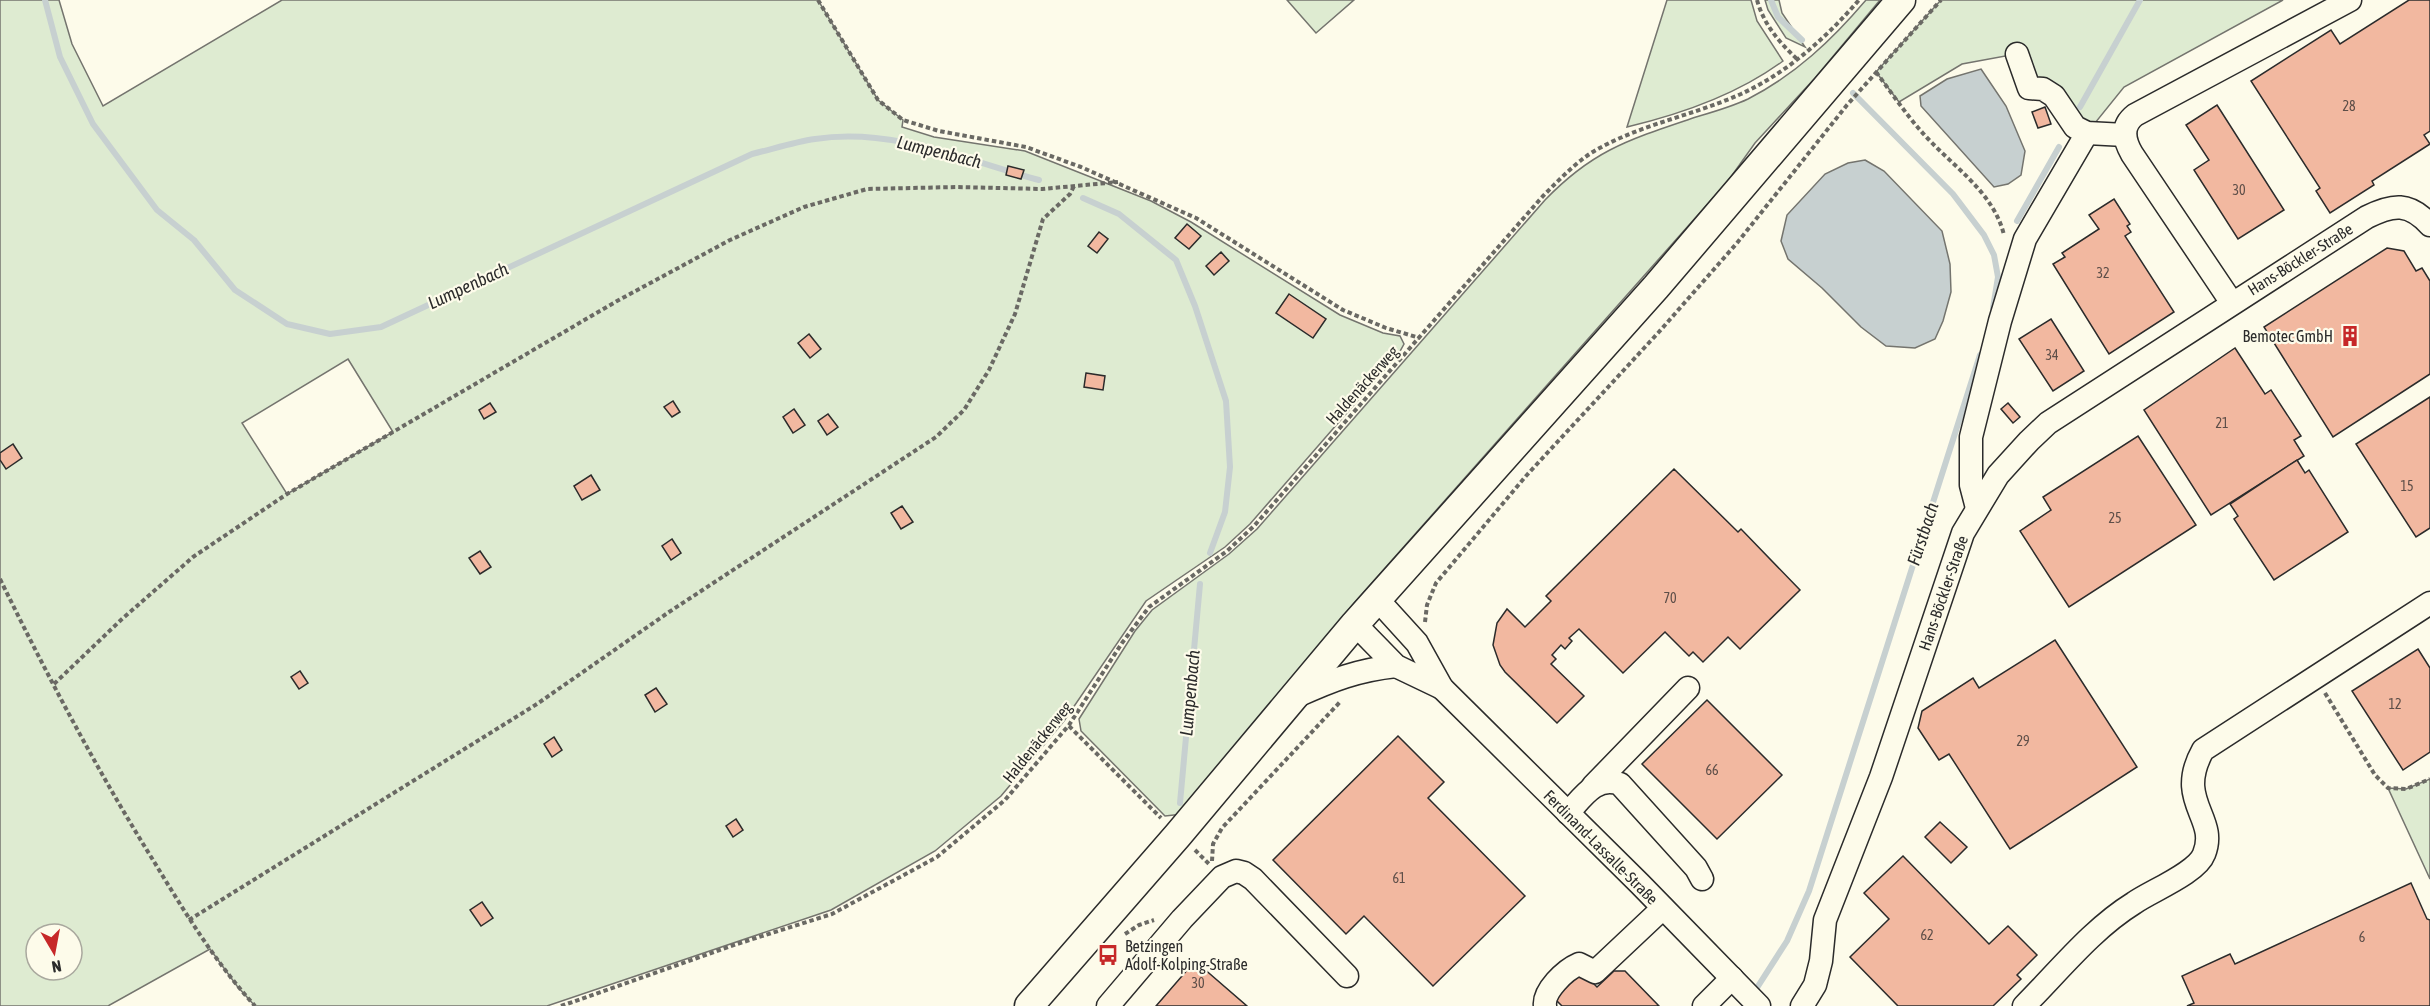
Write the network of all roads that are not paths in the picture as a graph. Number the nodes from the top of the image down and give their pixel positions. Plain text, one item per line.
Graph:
1 (1901, 0) edge
2 (2350, 0) edge
3 (2017, 54) dead end
4 (2087, 133) junction
5 (2125, 135) junction
6 (2430, 225) edge
7 (2232, 303) junction
8 (1977, 508) junction
9 (1377, 598) junction
10 (2430, 603) edge
11 (1355, 624) junction
12 (1396, 666) junction
13 (1442, 688) junction
14 (1688, 688) dead end
15 (1296, 696) junction
16 (1593, 786) junction
17 (1568, 813) junction
18 (1702, 879) dead end
19 (1663, 908) junction
20 (1347, 976) dead end
21 (1734, 980) junction
22 (1029, 1006) edge
23 (1108, 1006) edge
24 (1545, 1006) edge
25 (1704, 1006) edge
26 (1759, 1006) edge
27 (1802, 1006) edge
28 (2024, 1006) edge

1 - 9 main road
2 - 5 street
3 - 4 street
4 - 5 street
4 - 8 street
5 - 7 street
6 - 7 street, Hans-Böckler-Straße
7 - 8 street, Hans-Böckler-Straße
8 - 27 street, Hans-Böckler-Straße
9 - 11 main road
9 - 13 street, Ferdinand-Lassalle-Straße
10 - 28 street
11 - 12 street, Ferdinand-Lassalle-Straße
11 - 15 main road
12 - 13 street, Ferdinand-Lassalle-Straße
12 - 15 street
13 - 17 street, Ferdinand-Lassalle-Straße
14 - 16 street
15 - 22 main road
16 - 17 street
16 - 18 street
17 - 19 street, Ferdinand-Lassalle-Straße
19 - 21 street, Ferdinand-Lassalle-Straße
19 - 24 street
20 - 23 street
21 - 25 street
21 - 26 street, Ferdinand-Lassalle-Straße

